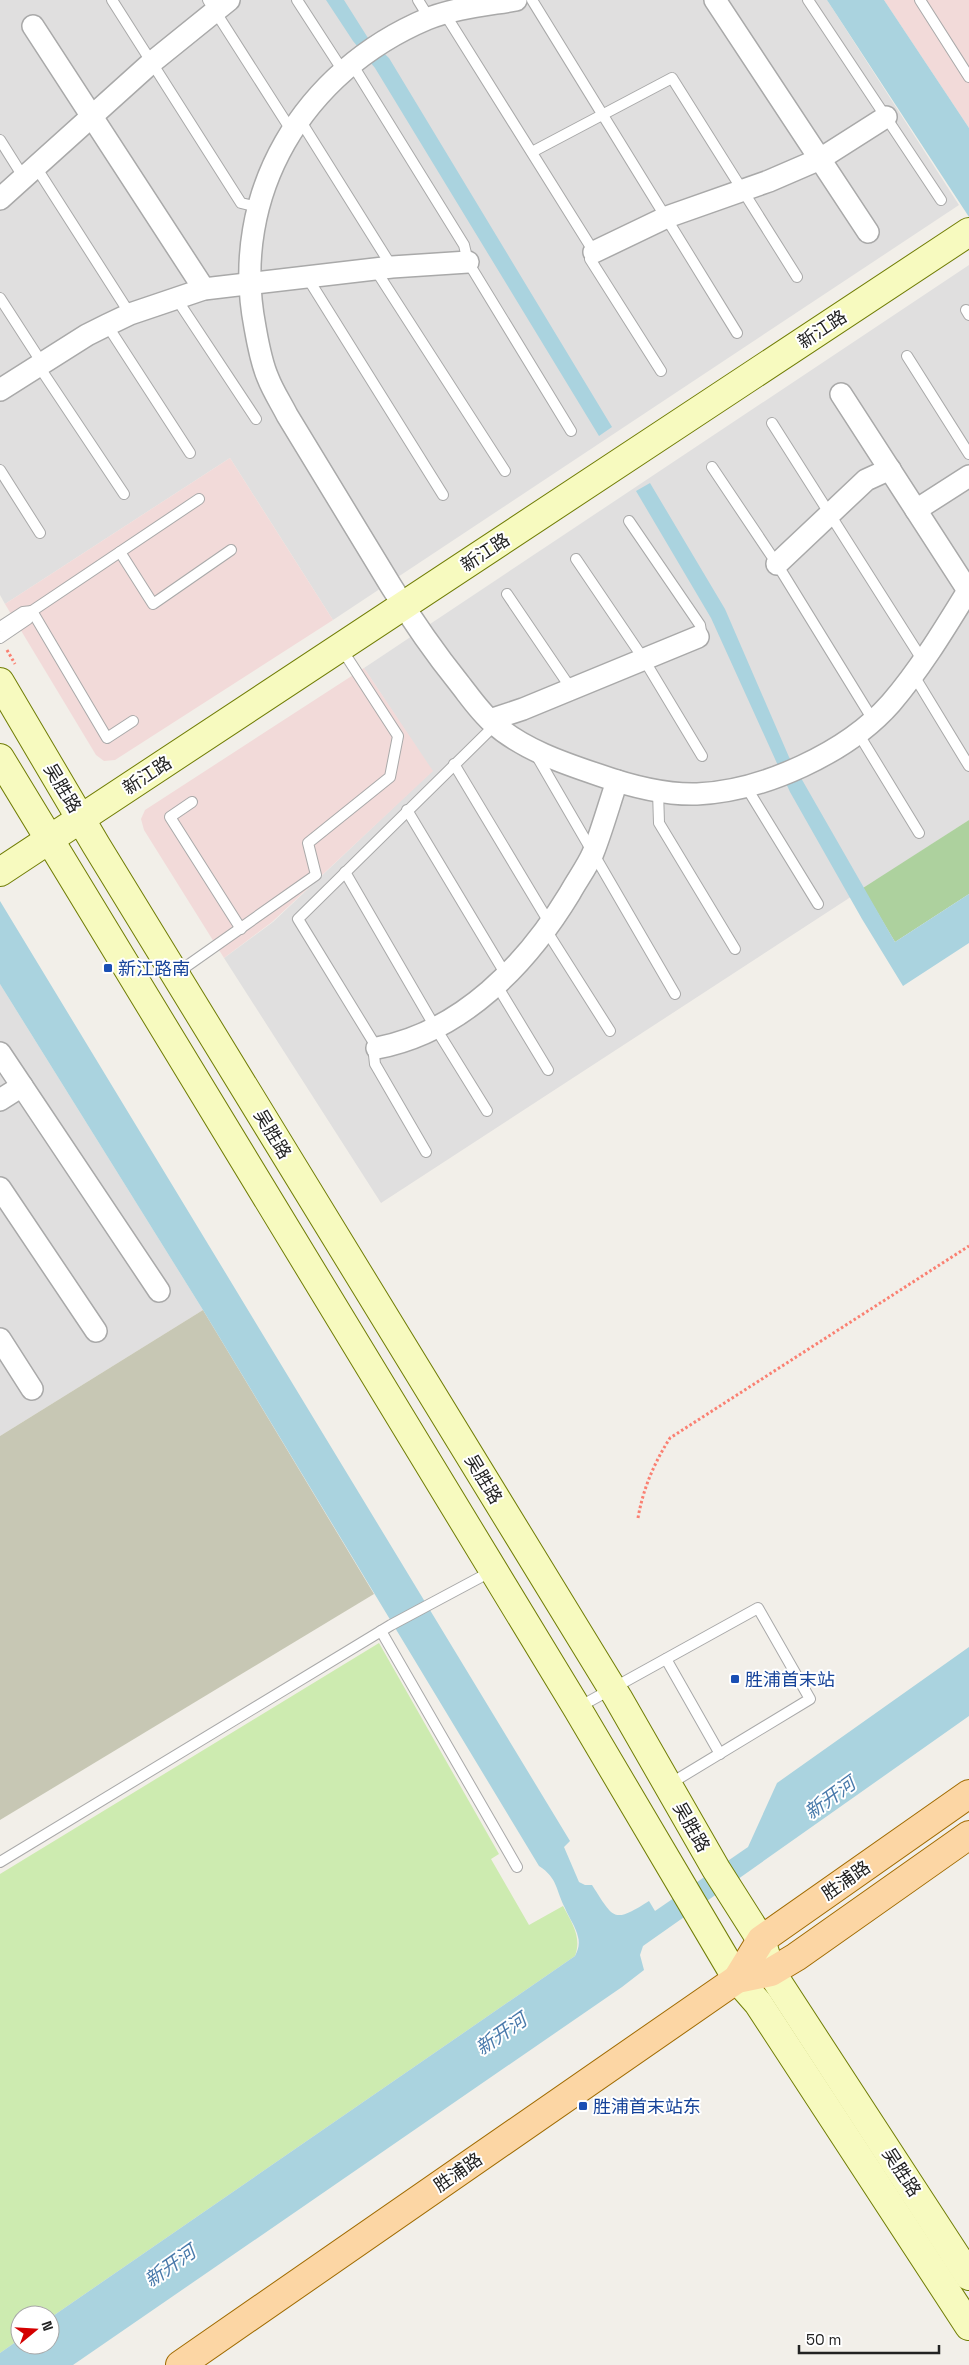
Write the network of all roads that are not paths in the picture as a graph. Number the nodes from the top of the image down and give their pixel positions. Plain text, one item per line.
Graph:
1 (112, 0) edge
2 (297, 0) edge
3 (418, 0) edge
4 (514, 0) edge
5 (532, 0) edge
6 (715, 0) edge
7 (808, 0) edge
8 (920, 0) edge
9 (217, 4) edge
10 (437, 16) junction
11 (33, 26) dead end
12 (152, 63) junction
13 (350, 65) junction
14 (969, 77) edge
15 (603, 114) junction
16 (91, 116) junction
17 (886, 117) junction
18 (296, 125) junction
19 (0, 140) edge
20 (532, 152) junction
21 (820, 159) junction
22 (30, 172) junction
23 (742, 190) junction
24 (0, 199) edge
25 (941, 200) dead end
26 (258, 207) junction
27 (667, 217) junction
28 (868, 232) dead end
29 (969, 232) edge
30 (594, 252) junction
31 (468, 262) junction
32 (384, 268) junction
33 (306, 276) junction
34 (797, 277) dead end
35 (250, 282) junction
36 (204, 289) junction
37 (0, 298) edge
38 (176, 298) junction
39 (130, 314) junction
40 (106, 325) junction
41 (737, 333) dead end
42 (907, 356) dead end
43 (40, 364) junction
44 (661, 371) dead end
45 (0, 390) edge
46 (841, 394) dead end
47 (256, 420) dead end
48 (772, 423) dead end
49 (572, 431) dead end
50 (190, 453) dead end
51 (969, 454) edge
52 (712, 467) dead end
53 (890, 469) junction
54 (0, 470) edge
55 (505, 471) dead end
56 (969, 476) edge
57 (124, 494) dead end
58 (443, 495) dead end
59 (199, 499) dead end
60 (916, 510) junction
61 (830, 514) junction
62 (629, 521) dead end
63 (40, 533) dead end
64 (231, 550) dead end
65 (120, 552) junction
66 (576, 559) dead end
67 (777, 564) junction
68 (969, 590) edge
69 (506, 594) dead end
70 (404, 606) junction
71 (32, 611) junction
72 (0, 627) edge
73 (698, 637) joint
74 (0, 638) edge
75 (340, 648) junction
76 (643, 658) junction
77 (918, 668) junction
78 (0, 682) edge
79 (572, 690) junction
80 (133, 721) dead end
81 (492, 723) junction
82 (866, 726) junction
83 (532, 748) junction
84 (702, 756) dead end
85 (0, 758) edge
86 (47, 762) junction
87 (454, 764) junction
88 (969, 766) edge
89 (617, 781) junction
90 (15, 783) junction
91 (745, 785) junction
92 (658, 791) junction
93 (192, 802) dead end
94 (407, 810) junction
95 (81, 819) junction
96 (919, 833) dead end
97 (49, 841) junction
98 (592, 854) junction
99 (112, 870) junction
100 (0, 872) edge
101 (345, 872) junction
102 (80, 892) junction
103 (818, 904) dead end
104 (548, 927) junction
105 (241, 929) junction
106 (735, 949) dead end
107 (176, 974) junction
108 (501, 980) junction
109 (675, 994) dead end
110 (435, 1027) junction
111 (610, 1031) dead end
112 (377, 1048) junction
113 (0, 1053) edge
114 (548, 1070) dead end
115 (22, 1086) junction
116 (0, 1100) edge
117 (488, 1111) dead end
118 (426, 1152) dead end
119 (0, 1188) edge
120 (159, 1291) dead end
121 (96, 1330) dead end
122 (0, 1339) edge
123 (32, 1389) dead end
124 (492, 1571) junction
125 (386, 1628) junction
126 (666, 1659) junction
127 (612, 1689) junction
128 (577, 1708) junction
129 (720, 1754) junction
130 (667, 1785) junction
131 (969, 1794) edge
132 (969, 1835) edge
133 (0, 1862) edge
134 (517, 1867) dead end
135 (761, 1940) junction
136 (771, 1972) junction
137 (737, 1978) junction
138 (969, 2276) edge
139 (969, 2326) edge
140 (180, 2365) edge

1 - 12 lane
2 - 13 lane
3 - 10 lane
4 - 10 street
5 - 15 lane
6 - 21 street
7 - 17 lane
8 - 14 lane
9 - 12 street
9 - 18 lane
10 - 13 street
10 - 20 lane
11 - 16 street
12 - 16 street
12 - 26 lane
13 - 18 street
13 - 31 lane
15 - 20 lane
15 - 23 lane
15 - 27 lane
16 - 22 street
16 - 36 street
17 - 21 street
17 - 25 lane
18 - 26 street
18 - 32 lane
19 - 22 lane
20 - 30 lane
21 - 23 street
21 - 28 street
22 - 24 street
22 - 39 lane
23 - 27 street
23 - 34 lane
26 - 35 street
27 - 30 street
27 - 41 lane
29 - 70 main road, 新江路
30 - 44 lane
31 - 32 street
31 - 49 lane
32 - 33 street
32 - 55 lane
33 - 35 street
33 - 58 lane
35 - 36 street
35 - 70 street
36 - 38 street
37 - 43 lane
38 - 39 street
38 - 47 lane
39 - 40 street
40 - 43 street
40 - 50 lane
42 - 51 lane
43 - 45 street
43 - 57 lane
46 - 53 street
48 - 61 lane
52 - 67 lane
53 - 60 street
53 - 61 street
54 - 63 lane
56 - 60 street
59 - 65 lane
60 - 68 street
61 - 67 street
61 - 77 lane
62 - 73 lane
64 - 65 lane
65 - 71 lane
66 - 76 lane
67 - 82 lane
68 - 77 street
69 - 79 lane
70 - 75 main road, 新江路
70 - 81 street
71 - 72 lane
71 - 74 lane
71 - 80 lane
73 - 76 street
75 - 95 main road, 新江路
75 - 105 lane
76 - 79 street
76 - 84 lane
77 - 82 street
77 - 88 lane
78 - 86 main road, 吴胜路
79 - 81 street
81 - 83 street
81 - 87 lane
82 - 91 street
82 - 96 lane
83 - 89 street
83 - 98 lane
85 - 90 main road, 吴胜路
86 - 90 main road
86 - 95 main road, 吴胜路
87 - 94 lane
87 - 104 lane
89 - 92 street
89 - 98 street
90 - 97 main road, 吴胜路
91 - 92 street
91 - 103 lane
92 - 106 lane
93 - 105 lane
94 - 101 lane
94 - 108 lane
95 - 97 main road, 新江路
95 - 99 main road, 吴胜路
97 - 100 main road, 新江路
97 - 102 main road, 吴胜路
98 - 104 street
98 - 109 lane
99 - 102 main road
99 - 107 main road, 吴胜路
101 - 110 lane
101 - 112 lane
102 - 124 main road, 吴胜路
104 - 108 street
104 - 111 lane
105 - 107 lane
107 - 127 main road, 吴胜路
108 - 110 street
108 - 114 lane
110 - 112 street
110 - 117 lane
112 - 118 lane
113 - 115 street
115 - 116 street
115 - 120 street
119 - 121 street
122 - 123 street
124 - 125 lane
124 - 128 main road, 吴胜路
125 - 133 lane
125 - 134 lane
126 - 127 lane
126 - 129 lane
126 - 129 lane
127 - 128 lane
127 - 130 main road, 吴胜路
128 - 137 main road, 吴胜路
129 - 130 lane
130 - 135 main road, 吴胜路
131 - 135 main road, 胜浦路
132 - 136 main road, 胜浦路
135 - 136 main road, 吴胜路
135 - 137 main road, 胜浦路
136 - 137 main road, 胜浦路
136 - 138 main road, 吴胜路
137 - 139 main road, 吴胜路
137 - 140 main road, 胜浦路

